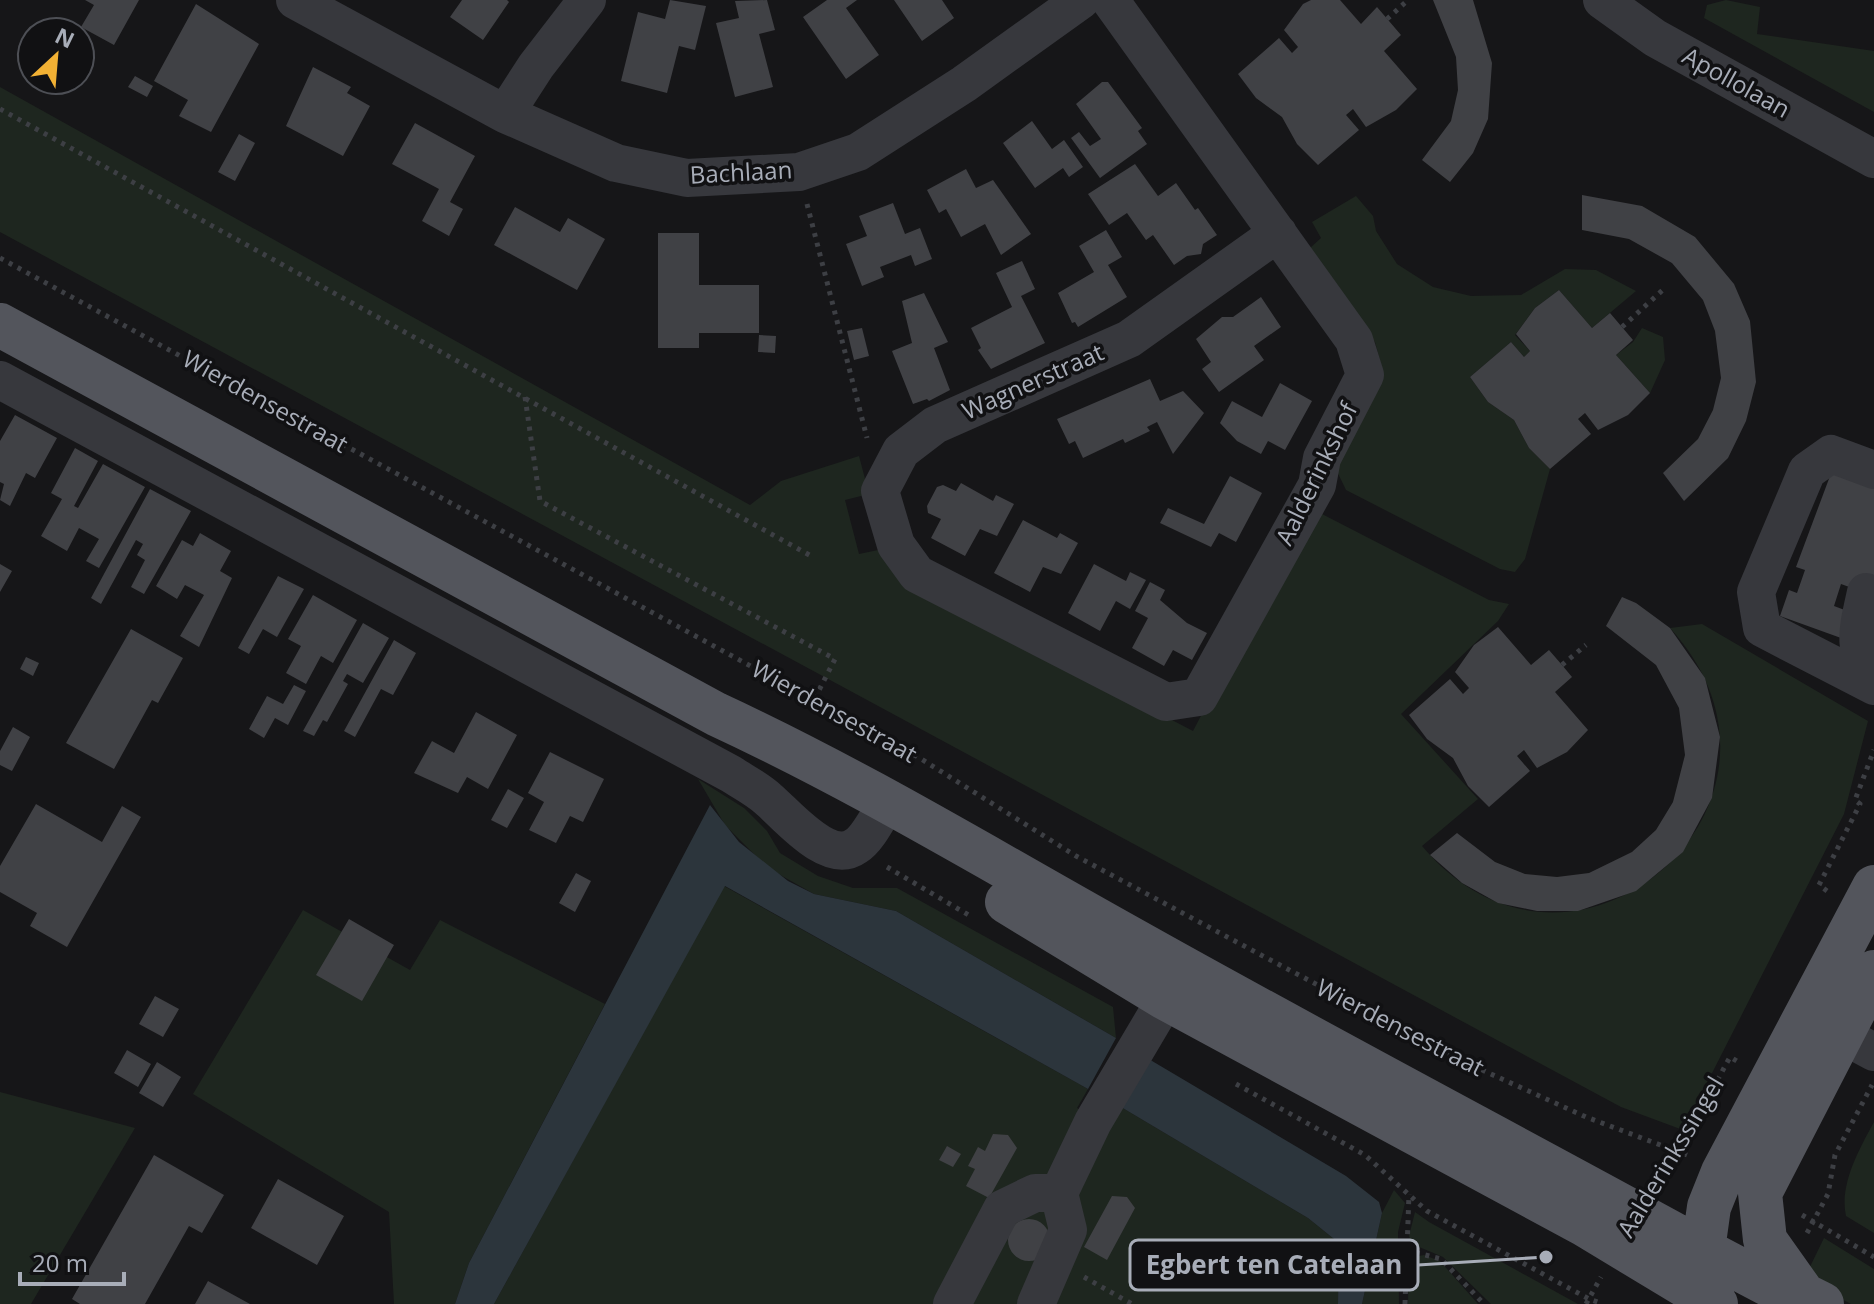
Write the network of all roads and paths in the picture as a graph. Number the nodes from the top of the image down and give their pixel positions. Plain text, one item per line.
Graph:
1 (295, 0) edge
2 (587, 0) edge
3 (1081, 0) edge
4 (1110, 0) edge
5 (1408, 0) edge
6 (1602, 0) edge
7 (1387, 19) dead end
8 (0, 109) edge
9 (505, 114) junction
10 (1874, 159) edge
11 (799, 172) junction
12 (1278, 233) junction
13 (0, 258) edge
14 (1665, 288) dead end
15 (0, 325) edge
16 (1622, 327) dead end
17 (0, 380) edge
18 (525, 396) junction
19 (1874, 470) edge
20 (880, 491) junction
21 (813, 557) dead end
22 (1866, 592) dead end
23 (1586, 645) dead end
24 (1562, 665) dead end
25 (1874, 686) edge
26 (814, 700) junction
27 (1874, 750) edge
28 (882, 809) junction
29 (1874, 887) edge
30 (1830, 894) dead end
31 (1874, 972) edge
32 (1174, 983) junction
33 (1841, 1034) edge
34 (1749, 1051) dead end
35 (1231, 1081) dead end
36 (1874, 1082) edge
37 (1675, 1149) junction
38 (1723, 1172) junction
39 (1059, 1193) junction
40 (1760, 1193) junction
41 (1409, 1194) junction
42 (1634, 1226) junction
43 (1406, 1250) junction
44 (1703, 1250) junction
45 (1057, 1262) junction
46 (1804, 1290) edge
47 (1587, 1302) edge
48 (952, 1304) edge
49 (1036, 1304) edge
50 (1132, 1304) edge
51 (1405, 1304) edge
52 (1484, 1304) edge
53 (1603, 1304) edge
54 (1716, 1304) edge
55 (1728, 1304) edge

1 - 9 street, Bachlaan
2 - 9 street
3 - 11 street, Bachlaan
4 - 12 street, Aalderinkshof
5 - 7 path
6 - 10 street, Apollolaan
8 - 18 path
9 - 11 street, Bachlaan
11 - 20 path
12 - 20 street, Wagnerstraat
12 - 20 street, Aalderinkshof
13 - 26 path, Wierdensestraat
14 - 16 path
15 - 28 main road, Wierdensestraat
17 - 28 street
18 - 21 path
18 - 26 path
19 - 25 street
22 - 25 street
23 - 24 path
26 - 37 path, Wierdensestraat
27 - 30 path
28 - 32 main road, Wierdensestraat
29 - 33 main road, Aalderinkssingel
31 - 33 main road, Aalderinkssingel
32 - 39 street
32 - 42 main road, Wierdensestraat
33 - 38 main road, Aalderinkssingel
33 - 40 main road, Aalderinkssingel
34 - 37 path, Aalderinkssingel
35 - 41 path
36 - 46 path
37 - 42 path, Aalderinkssingel
38 - 42 main road, Aalderinkssingel
38 - 44 main road, Aalderinkssingel
39 - 45 street
39 - 48 street
40 - 44 main road, Aalderinkssingel
40 - 46 main road
41 - 43 path
41 - 47 path
42 - 44 main road, Wierdensestraat
42 - 47 path, Aalderinkssingel
42 - 54 main road, Wierdensestraat
43 - 51 path
43 - 52 path
44 - 46 main road, Wierdensestraat
44 - 55 main road
45 - 49 street
45 - 50 path
47 - 53 path

